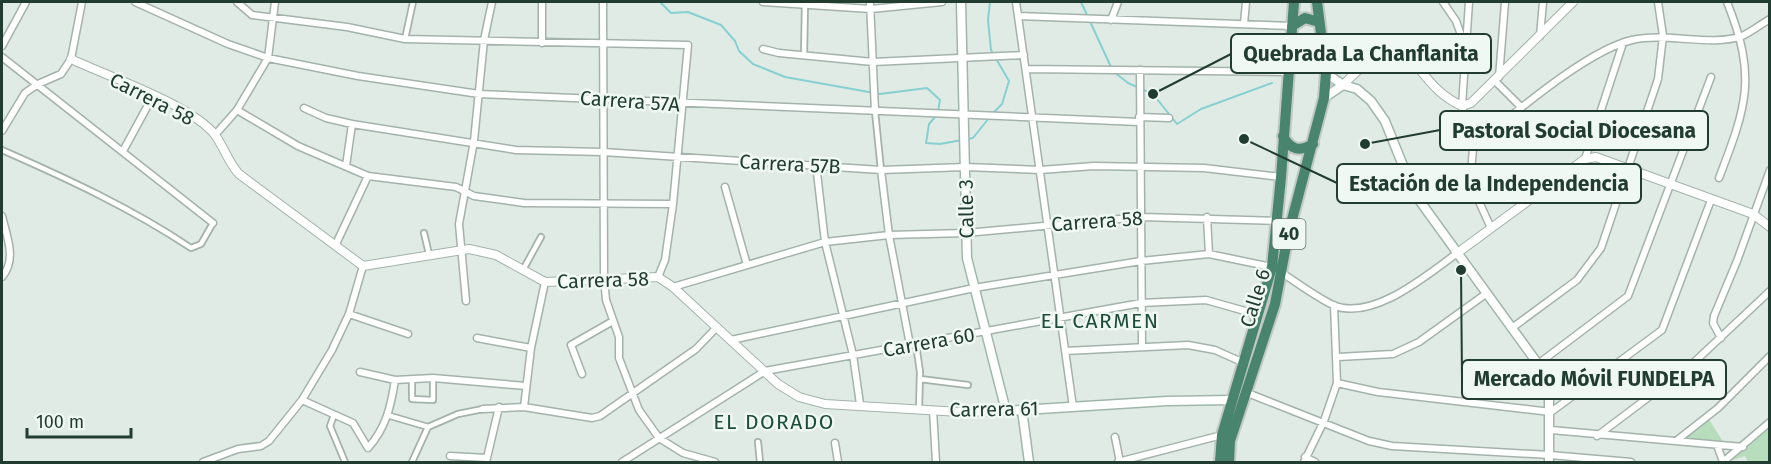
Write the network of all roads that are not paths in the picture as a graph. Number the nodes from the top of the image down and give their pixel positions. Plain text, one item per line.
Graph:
1 (26, 2) edge
2 (82, 2) edge
3 (135, 2) edge
4 (237, 2) edge
5 (275, 2) edge
6 (413, 2) edge
7 (492, 2) edge
8 (542, 2) edge
9 (603, 2) edge
10 (763, 2) edge
11 (923, 2) edge
12 (942, 2) edge
13 (961, 2) edge
14 (1016, 2) edge
15 (1118, 2) edge
16 (1246, 2) edge
17 (1294, 2) edge
18 (1317, 2) edge
19 (1443, 2) edge
20 (1469, 2) edge
21 (1505, 2) edge
22 (1543, 2) edge
23 (1573, 2) edge
24 (1658, 2) edge
25 (1727, 2) edge
26 (805, 3) edge
27 (870, 5) edge
28 (1018, 16) junction
29 (273, 18) junction
30 (1770, 19) edge
31 (1111, 20) junction
32 (1319, 22) junction
33 (1244, 24) junction
34 (1292, 26) junction
35 (1540, 36) junction
36 (1663, 36) junction
37 (1741, 36) junction
38 (405, 39) junction
39 (484, 40) junction
40 (603, 42) junction
41 (542, 43) junction
42 (1623, 43) junction
43 (2, 46) edge
44 (1466, 48) junction
45 (763, 49) dead end
46 (1024, 55) junction
47 (804, 56) junction
48 (2, 57) edge
49 (268, 58) junction
50 (71, 59) junction
51 (962, 60) junction
52 (873, 62) junction
53 (1026, 69) junction
54 (1140, 70) junction
55 (1288, 72) junction
56 (1326, 73) junction
57 (1711, 77) dead end
58 (1497, 79) junction
59 (38, 84) junction
60 (1343, 86) junction
61 (479, 94) junction
62 (153, 96) junction
63 (603, 98) junction
64 (1324, 98) junction
65 (681, 104) junction
66 (1462, 106) junction
67 (1521, 107) junction
68 (304, 108) dead end
69 (237, 110) junction
70 (875, 111) junction
71 (964, 115) junction
72 (1169, 118) dead end
73 (1033, 119) junction
74 (1507, 119) dead end
75 (1139, 120) junction
76 (352, 124) junction
77 (2, 130) edge
78 (215, 135) junction
79 (1283, 136) junction
80 (474, 141) junction
81 (1313, 144) junction
82 (2, 150) edge
83 (123, 151) junction
84 (603, 152) junction
85 (677, 157) junction
86 (1585, 159) junction
87 (816, 164) junction
88 (346, 166) junction
89 (965, 167) junction
90 (1142, 168) junction
91 (1628, 169) junction
92 (881, 170) junction
93 (1040, 170) junction
94 (1770, 170) edge
95 (368, 176) junction
96 (1281, 177) junction
97 (1719, 178) dead end
98 (1668, 184) junction
99 (725, 188) dead end
100 (464, 191) junction
101 (1711, 200) junction
102 (604, 204) junction
103 (673, 204) junction
104 (1753, 214) junction
105 (2, 216) edge
106 (1141, 217) junction
107 (1207, 217) junction
108 (1277, 220) junction
109 (213, 223) joint
110 (1048, 224) junction
111 (1770, 227) edge
112 (1491, 228) junction
113 (424, 233) dead end
114 (966, 233) junction
115 (889, 235) junction
116 (541, 237) dead end
117 (825, 242) junction
118 (336, 244) junction
119 (460, 250) junction
120 (429, 254) junction
121 (1209, 254) junction
122 (1456, 254) junction
123 (1141, 261) junction
124 (747, 265) junction
125 (363, 266) junction
126 (1272, 267) junction
127 (524, 268) junction
128 (1282, 273) junction
129 (1055, 274) junction
130 (2, 277) edge
131 (658, 277) junction
132 (604, 278) junction
133 (545, 282) junction
134 (673, 286) junction
135 (974, 288) junction
136 (1770, 291) edge
137 (1487, 293) junction
138 (466, 301) dead end
139 (901, 303) junction
140 (1141, 303) junction
141 (1334, 305) junction
142 (349, 314) junction
143 (843, 315) junction
144 (1259, 315) junction
145 (1061, 318) junction
146 (613, 321) junction
147 (717, 327) junction
148 (1512, 328) junction
149 (986, 331) junction
150 (408, 334) dead end
151 (477, 338) dead end
152 (1721, 338) junction
153 (731, 340) junction
154 (913, 345) junction
155 (1142, 347) junction
156 (531, 348) junction
157 (1065, 351) junction
158 (853, 355) junction
159 (1770, 356) edge
160 (1338, 357) junction
161 (1244, 363) junction
162 (1538, 364) junction
163 (765, 371) junction
164 (360, 372) dead end
165 (582, 374) dead end
166 (433, 378) junction
167 (412, 379) junction
168 (395, 380) junction
169 (920, 380) junction
170 (1336, 383) junction
171 (526, 386) junction
172 (968, 386) dead end
173 (634, 392) junction
174 (1245, 392) junction
175 (302, 400) junction
176 (1232, 400) junction
177 (860, 404) junction
178 (499, 407) junction
179 (524, 407) junction
180 (1073, 407) junction
181 (919, 408) junction
182 (483, 409) joint
183 (933, 410) junction
184 (1022, 410) junction
185 (1006, 411) junction
186 (1551, 412) junction
187 (334, 415) junction
188 (387, 415) junction
189 (1324, 421) junction
190 (1770, 422) edge
191 (428, 427) junction
192 (1551, 430) junction
193 (1222, 435) junction
194 (1597, 436) junction
195 (1115, 437) dead end
196 (659, 438) junction
197 (1675, 441) junction
198 (758, 442) dead end
199 (835, 443) dead end
200 (1718, 445) junction
201 (1743, 447) junction
202 (450, 456) dead end
203 (1550, 458) edge
204 (486, 460) edge
205 (1304, 460) edge
206 (203, 462) edge
207 (345, 462) edge
208 (412, 462) edge
209 (622, 462) edge
210 (715, 462) edge
211 (760, 462) edge
212 (838, 462) edge
213 (936, 462) edge
214 (1029, 462) edge
215 (1119, 462) edge
216 (1220, 462) edge
217 (1229, 462) edge
218 (1315, 462) edge
219 (1631, 462) edge
220 (1725, 462) edge

1 - 43 street
2 - 50 street
3 - 49 street, Carrera 57A
4 - 29 street
5 - 29 street
6 - 38 street
7 - 39 street
8 - 41 street
9 - 40 street
10 - 26 street
11 - 12 street
11 - 27 street
13 - 51 main road, Calle 3
14 - 28 street
15 - 31 street
16 - 33 street
17 - 34 highway, Calle 6 / 40
18 - 32 highway, Calle 6 / 40
19 - 44 street
20 - 44 street
21 - 58 street
22 - 35 street
23 - 35 street
24 - 36 street
25 - 37 street
26 - 27 street
26 - 47 street
27 - 52 street
28 - 31 street
28 - 46 street
29 - 38 street
29 - 49 street
30 - 37 street
31 - 33 street
32 - 34 highway
32 - 56 highway, Calle 6 / 40
33 - 34 street
34 - 55 highway, Calle 6 / 40
35 - 58 street
36 - 37 street
36 - 42 street
36 - 91 street
37 - 97 street
38 - 39 street
39 - 41 street
39 - 61 street
40 - 41 street
40 - 63 street
40 - 65 street
42 - 67 street
42 - 86 street
44 - 66 street
45 - 47 street
46 - 51 street
46 - 53 street
47 - 52 street
48 - 59 street
49 - 61 street, Carrera 57A
49 - 69 street
50 - 59 street
50 - 62 street, Carrera 58
51 - 52 street
51 - 71 main road, Calle 3
52 - 70 street
53 - 54 street
53 - 73 street
54 - 55 street
54 - 75 street
55 - 79 highway, Calle 6 / 40
56 - 60 main road
56 - 64 highway, Calle 6 / 40
57 - 98 street
58 - 66 street
58 - 67 street
59 - 77 street
59 - 83 street
60 - 64 main road
60 - 66 street
60 - 122 main road
61 - 63 street, Carrera 57A
61 - 80 street
62 - 78 street, Carrera 58
62 - 83 street
63 - 65 street, Carrera 57A
63 - 84 street
64 - 81 highway, Calle 6 / 40
65 - 70 street, Carrera 57A
65 - 85 street
66 - 112 street
67 - 74 street
68 - 76 street, Carrera 57B
69 - 78 street
69 - 88 street
70 - 71 street, Carrera 57A
70 - 92 street
71 - 73 street, Carrera 57A
71 - 89 main road, Calle 3
72 - 75 street, Carrera 57A
73 - 75 street, Carrera 57A
73 - 93 street
75 - 90 street
76 - 80 street, Carrera 57B
76 - 88 street
78 - 118 street, Carrera 58
79 - 81 highway
79 - 96 highway, Calle 6 / 40
80 - 84 street, Carrera 57B
80 - 100 street
81 - 128 highway, Calle 6 / 40
82 - 109 street
83 - 109 street
84 - 85 street, Carrera 57B
84 - 102 street
85 - 87 street, Carrera 57B
85 - 103 street
86 - 91 street
86 - 112 street
87 - 92 street, Carrera 57B
87 - 117 street
88 - 95 street
89 - 92 street, Carrera 57B
89 - 93 street, Carrera 57B
89 - 114 main road, Calle 3
90 - 93 street, Carrera 57B
90 - 96 street, Carrera 57B
90 - 106 street
91 - 98 street
91 - 148 street
92 - 115 street
93 - 110 street
94 - 104 street
95 - 100 street
95 - 118 street
96 - 108 highway, Calle 6 / 40
98 - 101 street
98 - 162 street
99 - 124 street
100 - 102 street
100 - 119 street
101 - 104 street
101 - 186 street
102 - 103 street
102 - 132 street
103 - 131 street
104 - 111 street
104 - 152 street
105 - 130 street
106 - 107 street, Carrera 58
106 - 110 street, Carrera 58
106 - 123 street
107 - 108 street, Carrera 58
107 - 121 street
108 - 126 highway, Calle 6 / 40
110 - 114 street, Carrera 58
110 - 129 street
112 - 122 street
113 - 120 street
114 - 115 street, Carrera 58
114 - 135 main road, Calle 3
115 - 117 street, Carrera 58
115 - 139 street
116 - 127 street
117 - 124 street, Carrera 58
117 - 143 street
118 - 125 street, Carrera 58
119 - 120 street, Carrera 58
119 - 127 street, Carrera 58
119 - 138 street
120 - 125 street, Carrera 58
121 - 123 street
121 - 126 street
122 - 137 main road
122 - 141 street
123 - 129 street
123 - 140 street
124 - 134 street, Carrera 58
125 - 142 street
126 - 144 highway, Calle 6 / 40
127 - 133 street, Carrera 58
128 - 141 street
128 - 174 highway, Calle 6 / 40
129 - 135 street
129 - 145 street
131 - 132 street, Carrera 58
131 - 134 street, Carrera 58
132 - 133 street, Carrera 58
132 - 146 street
133 - 156 street
134 - 147 street, Carrera 61
135 - 139 street
135 - 149 main road, Calle 3
136 - 152 street
137 - 148 main road
137 - 160 street
139 - 143 street
139 - 154 street
140 - 144 street, Carrera 60
140 - 145 street, Carrera 60
140 - 155 street
141 - 160 street
142 - 150 street
142 - 175 street
143 - 153 street
143 - 158 street
144 - 161 highway, Calle 6 / 40
145 - 149 street, Carrera 60
145 - 157 street
146 - 165 street
146 - 173 street
147 - 153 street, Carrera 61
147 - 173 street
148 - 162 main road
149 - 154 street, Carrera 60
149 - 185 main road, Calle 3
151 - 156 street
152 - 194 street
153 - 163 street, Carrera 61
154 - 158 street, Carrera 60
154 - 169 street
155 - 157 street
155 - 161 street
156 - 171 street
157 - 180 street
158 - 163 street, Carrera 60
158 - 177 street
159 - 197 street
160 - 170 street
161 - 176 highway, Calle 6 / 40
162 - 186 main road
163 - 177 street, Carrera 61
163 - 196 street, Carrera 60
164 - 168 street
166 - 167 street
166 - 167 street
166 - 171 street
167 - 168 street
168 - 188 street
169 - 172 street
169 - 181 street
170 - 186 street
170 - 189 street
171 - 179 street
173 - 179 street
173 - 196 street
174 - 189 street
174 - 217 highway, Calle 6 / 40
175 - 187 street
175 - 206 street
176 - 180 main road, Carrera 61
176 - 193 highway, Calle 6 / 40
177 - 181 street, Carrera 61
178 - 179 street
178 - 182 street
178 - 204 street
180 - 184 main road, Carrera 61
181 - 183 street, Carrera 61
182 - 191 street
183 - 185 street, Carrera 61
183 - 213 street
184 - 185 main road, Carrera 61
184 - 214 main road
186 - 192 main road
187 - 188 street
187 - 207 street
188 - 191 street
189 - 203 street
189 - 205 street
190 - 201 street
191 - 208 street
192 - 194 street
192 - 203 main road
193 - 215 street
193 - 216 highway, Calle 6 / 40
194 - 197 street
195 - 215 street
196 - 209 street, Carrera 60
196 - 210 street
197 - 200 street
198 - 211 street
199 - 212 street
200 - 201 street
200 - 220 street
201 - 220 street
202 - 204 street
203 - 219 street
205 - 218 street

